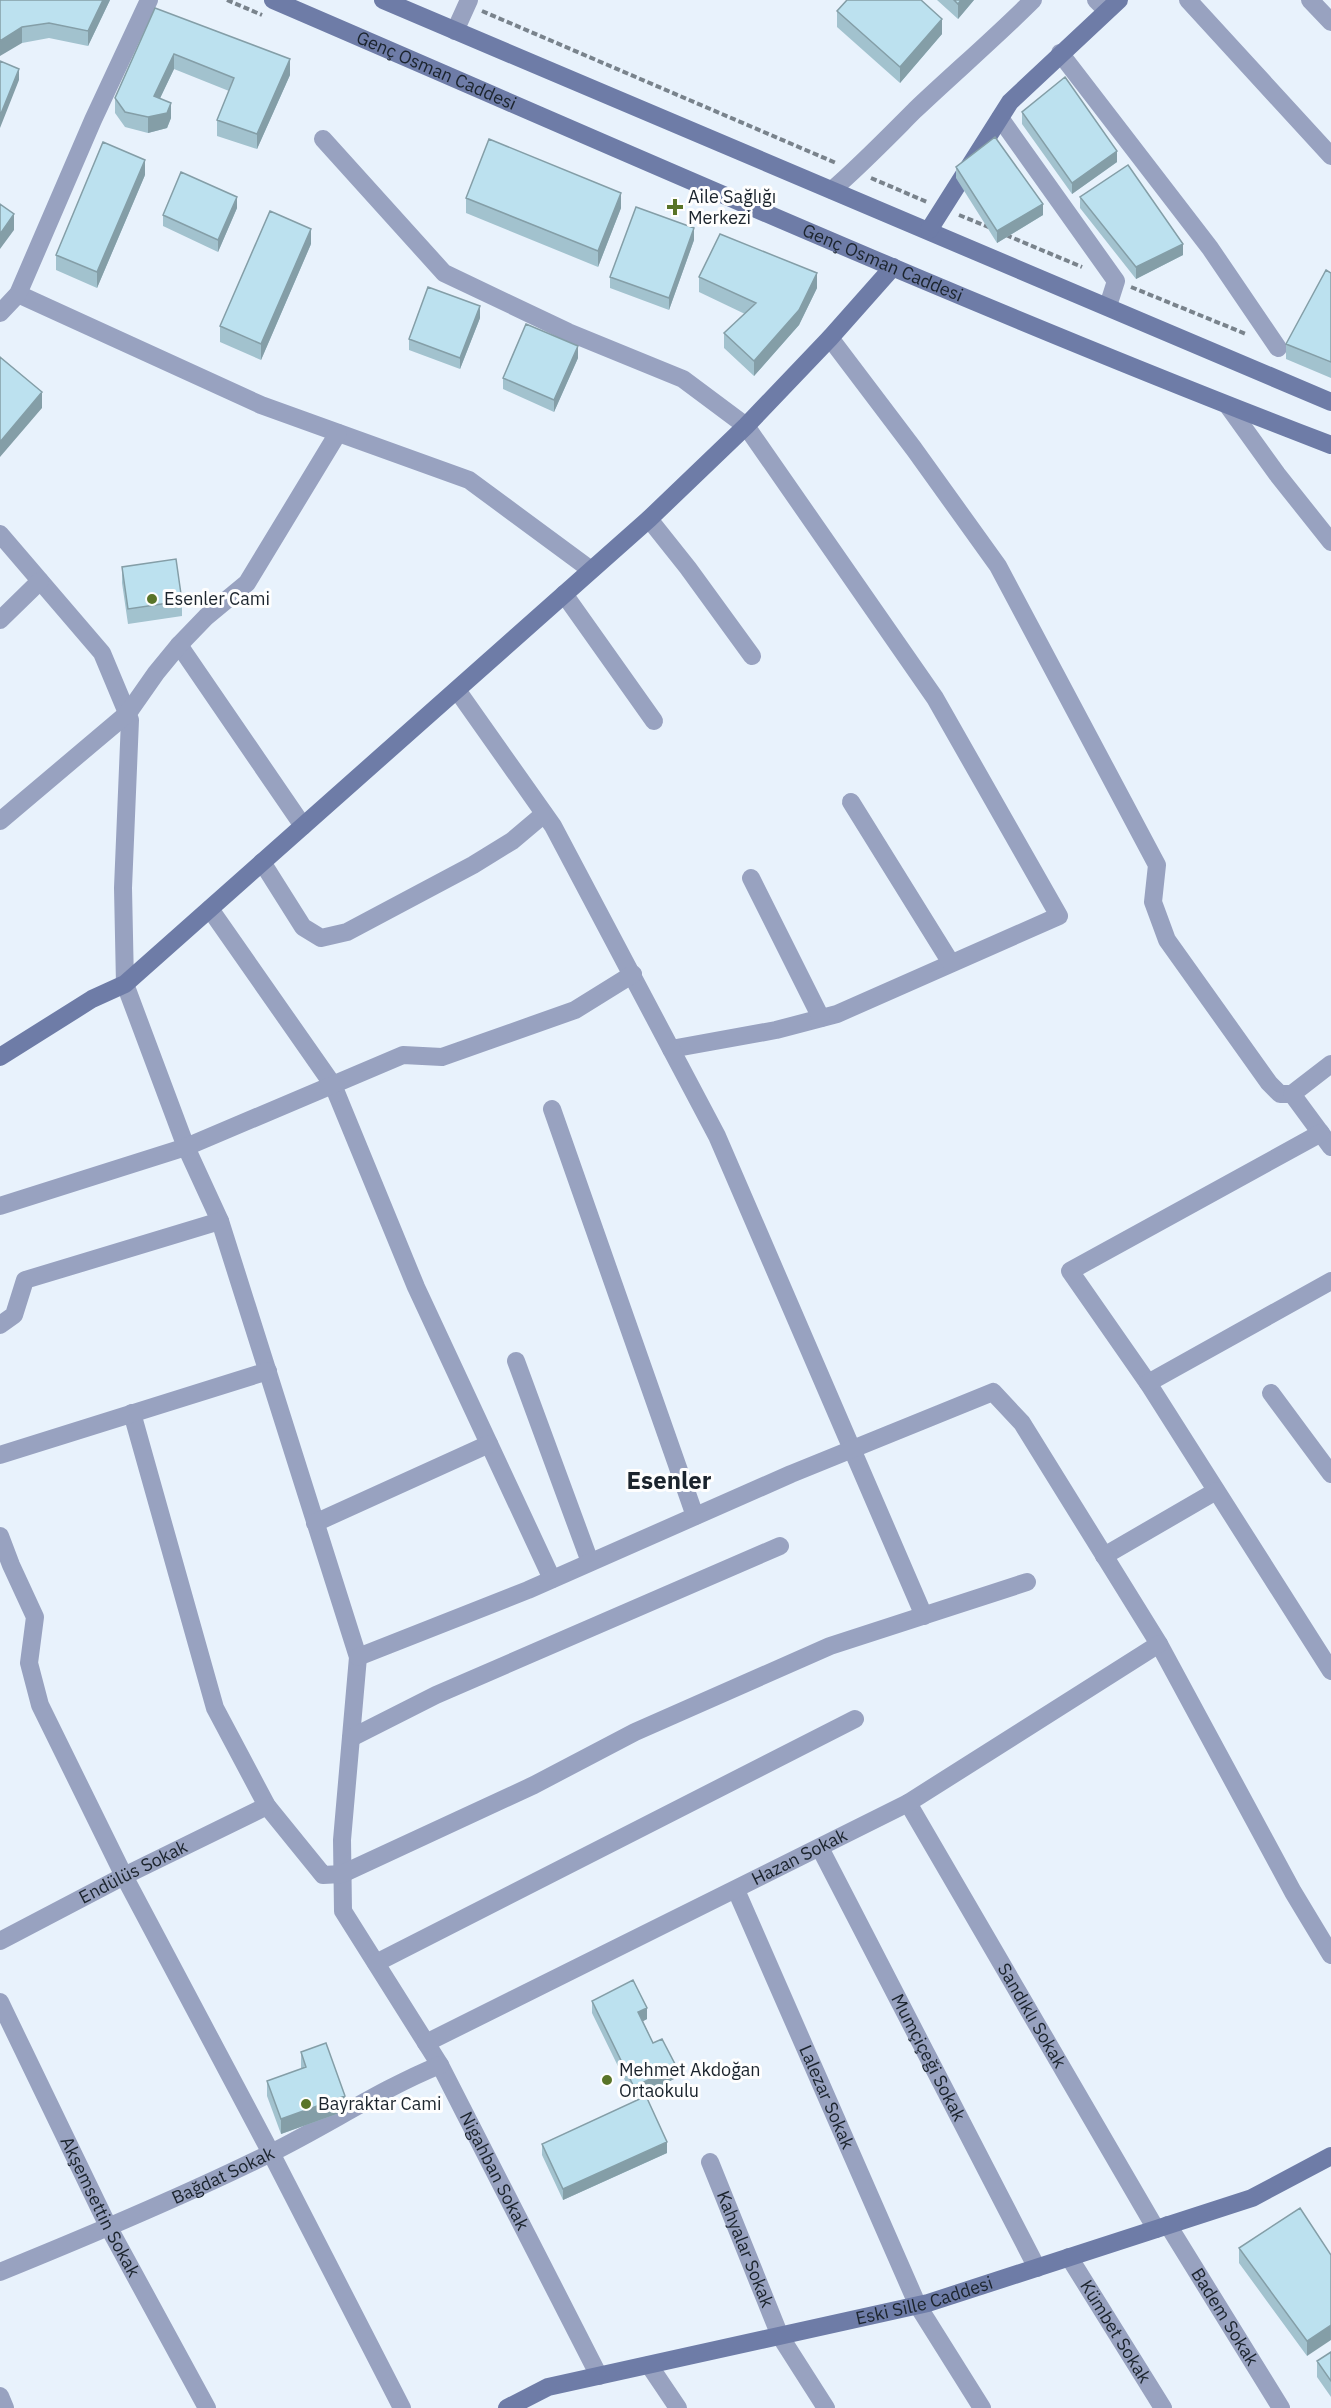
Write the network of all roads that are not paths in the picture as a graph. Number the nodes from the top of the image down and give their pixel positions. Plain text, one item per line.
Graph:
1 (149, 0) edge
2 (273, 0) edge
3 (383, 0) edge
4 (1033, 0) edge
5 (1188, 0) edge
6 (1310, 0) edge
7 (468, 2) edge
8 (1107, 3) edge
9 (1331, 22) edge
10 (455, 31) junction
11 (1060, 53) junction
12 (1000, 118) junction
13 (323, 139) dead end
14 (1331, 156) edge
15 (832, 190) junction
16 (928, 230) junction
17 (893, 267) junction
18 (18, 294) junction
19 (1108, 306) junction
20 (0, 313) edge
21 (830, 338) junction
22 (1278, 348) road end
23 (1331, 402) edge
24 (1228, 406) junction
25 (746, 426) junction
26 (338, 433) junction
27 (1331, 445) edge
28 (649, 519) junction
29 (0, 534) edge
30 (1331, 542) edge
31 (591, 570) junction
32 (40, 581) junction
33 (564, 594) junction
34 (0, 620) edge
35 (179, 645) junction
36 (752, 656) dead end
37 (457, 690) junction
38 (128, 712) junction
39 (654, 721) dead end
40 (851, 802) dead end
41 (544, 814) junction
42 (0, 821) edge
43 (303, 826) junction
44 (262, 862) junction
45 (751, 878) dead end
46 (210, 909) junction
47 (951, 963) junction
48 (633, 975) junction
49 (125, 984) junction
50 (821, 1018) junction
51 (671, 1049) junction
52 (0, 1057) edge
53 (1331, 1064) edge
54 (333, 1084) junction
55 (1292, 1094) junction
56 (552, 1109) dead end
57 (1326, 1140) edge
58 (186, 1147) junction
59 (0, 1206) edge
60 (220, 1221) junction
61 (1331, 1281) edge
62 (0, 1325) edge
63 (516, 1361) dead end
64 (268, 1371) junction
65 (1148, 1383) junction
66 (1271, 1393) dead end
67 (132, 1413) junction
68 (489, 1444) junction
69 (853, 1448) junction
70 (0, 1455) edge
71 (1331, 1474) edge
72 (1216, 1491) junction
73 (695, 1516) junction
74 (315, 1523) junction
75 (0, 1536) edge
76 (780, 1546) dead end
77 (1104, 1557) junction
78 (590, 1563) junction
79 (552, 1579) junction
80 (1027, 1582) dead end
81 (924, 1616) junction
82 (1159, 1644) junction
83 (358, 1657) junction
84 (1331, 1671) edge
85 (855, 1719) dead end
86 (351, 1738) junction
87 (908, 1803) junction
88 (267, 1806) junction
89 (819, 1848) junction
90 (342, 1874) junction
91 (124, 1876) junction
92 (736, 1890) junction
93 (0, 1941) edge
94 (1331, 1955) edge
95 (375, 1963) junction
96 (0, 2002) edge
97 (426, 2043) junction
98 (440, 2065) junction
99 (271, 2153) junction
100 (1331, 2156) edge
101 (710, 2162) dead end
102 (1162, 2227) junction
103 (109, 2228) junction
104 (1069, 2257) junction
105 (1037, 2268) junction
106 (0, 2272) edge
107 (918, 2306) junction
108 (780, 2336) junction
109 (649, 2365) junction
110 (598, 2376) junction
111 (0, 2396) edge
112 (528, 2403) edge
113 (5, 2408) edge
114 (207, 2408) edge
115 (402, 2408) edge
116 (507, 2408) edge
117 (678, 2408) edge
118 (826, 2408) edge
119 (982, 2408) edge
120 (1163, 2408) edge
121 (1281, 2408) edge

1 - 18 street
2 - 17 street, Genç Osman Caddesi
3 - 10 street
4 - 15 street
5 - 14 street
6 - 9 street
7 - 10 street
8 - 11 street
10 - 15 street
11 - 12 street
11 - 22 street
12 - 16 street
12 - 19 street
13 - 25 street
15 - 16 street
16 - 19 street
17 - 21 street
17 - 24 street, Genç Osman Caddesi
18 - 20 street
18 - 26 street
19 - 23 street
21 - 25 street
21 - 55 street
24 - 27 street, Genç Osman Caddesi
24 - 30 street
25 - 28 street
25 - 47 street
26 - 31 street
26 - 35 street
28 - 31 street
28 - 36 street
29 - 32 street
31 - 33 street
32 - 34 street
32 - 38 street
33 - 37 street
33 - 39 street
35 - 38 street
35 - 43 street
37 - 41 street
37 - 43 street
38 - 42 street
38 - 49 street
40 - 47 street
41 - 44 street
41 - 48 street
43 - 44 street
44 - 46 street
45 - 50 street
46 - 49 street
46 - 54 street
47 - 50 street
48 - 51 street
48 - 54 street
49 - 52 street
49 - 58 street
50 - 51 street
51 - 69 street
53 - 55 street
54 - 58 street
54 - 68 street
55 - 57 street
56 - 73 street
57 - 65 street
58 - 59 street
58 - 60 street
60 - 62 street
60 - 64 street
61 - 65 street
63 - 78 street
64 - 67 street
64 - 74 street
65 - 72 street
66 - 71 street
67 - 70 street
67 - 88 street
68 - 74 street
68 - 79 street
69 - 73 street
69 - 77 street
69 - 81 street
72 - 77 street
72 - 84 street
73 - 78 street
74 - 83 street
75 - 91 street
76 - 86 street
77 - 82 street
78 - 79 street
79 - 83 street
80 - 81 street
81 - 90 street
82 - 87 street, Hazan Sokak
82 - 94 street
83 - 86 street, Nigahban Sokak
85 - 95 street
86 - 90 street, Nigahban Sokak
87 - 89 street, Hazan Sokak
87 - 102 street, Sandıklı Sokak
88 - 90 street
88 - 91 street, Endülüs Sokak
89 - 92 street, Hazan Sokak
89 - 105 street, Mumçiçeği Sokak
90 - 95 street, Nigahban Sokak
91 - 93 street, Endülüs Sokak
91 - 99 street
92 - 97 street, Hazan Sokak
92 - 107 street, Lalezar Sokak
95 - 97 street, Nigahban Sokak
96 - 103 street, Akşemsettin Sokak
97 - 98 street, Nigahban Sokak
98 - 99 street, Bağdat Sokak
98 - 110 street, Nigahban Sokak
99 - 103 street, Bağdat Sokak
99 - 115 street
100 - 102 street, Eski Sille Caddesi
101 - 108 street, Kahyalar Sokak
102 - 104 street, Eski Sille Caddesi
102 - 121 street, Badem Sokak
103 - 106 street, Bağdat Sokak
103 - 114 street, Akşemsettin Sokak
104 - 105 street, Eski Sille Caddesi
104 - 120 street, Kümbet Sokak
105 - 107 street, Eski Sille Caddesi
107 - 108 street, Eski Sille Caddesi
107 - 119 street, Lalezar Sokak
108 - 109 street, Eski Sille Caddesi
108 - 118 street, Kahyalar Sokak
109 - 110 street, Eski Sille Caddesi
109 - 117 street
110 - 112 street, Eski Sille Caddesi
111 - 113 street
112 - 116 street, Eski Sille Caddesi

